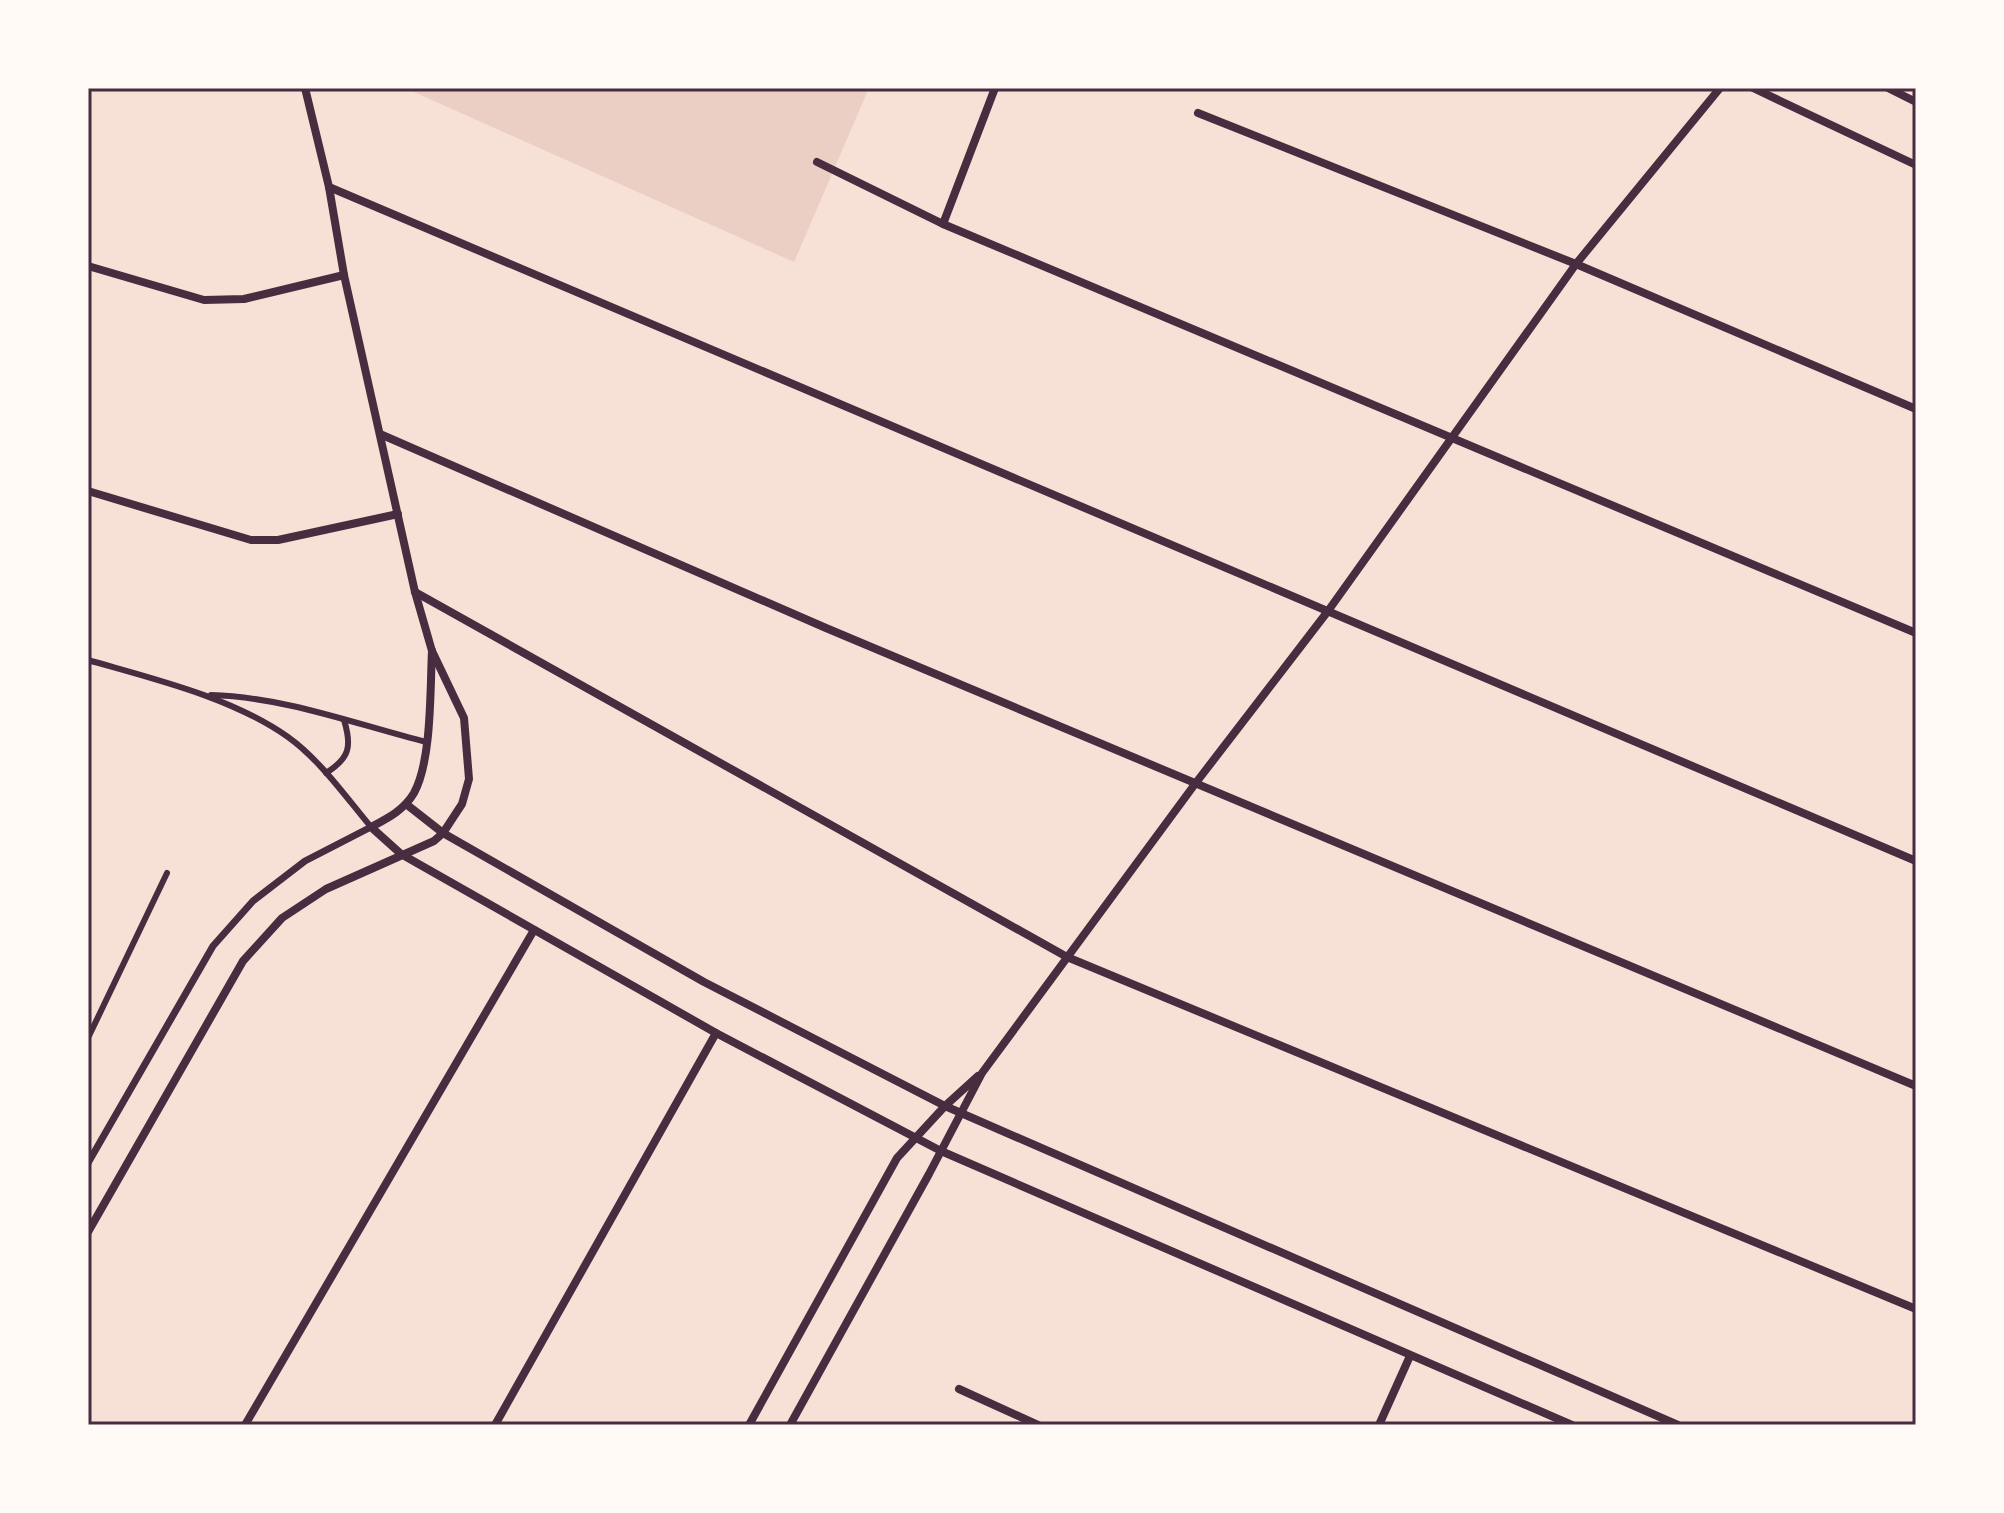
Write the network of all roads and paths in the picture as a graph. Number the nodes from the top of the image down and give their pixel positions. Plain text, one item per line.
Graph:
1 (305, 88) edge
2 (995, 88) edge
3 (1720, 88) edge
4 (1753, 88) edge
5 (1888, 88) edge
6 (1916, 102) edge
7 (1198, 113) dead end
8 (817, 162) dead end
9 (1916, 165) edge
10 (329, 187) junction
11 (943, 224) junction
12 (1576, 264) junction
13 (88, 266) edge
14 (344, 275) junction
15 (1916, 409) edge
16 (380, 434) junction
17 (1451, 439) junction
18 (88, 491) edge
19 (398, 514) junction
20 (415, 592) junction
21 (1328, 611) junction
22 (1916, 633) edge
23 (432, 651) junction
24 (88, 660) edge
25 (207, 695) junction
26 (344, 720) junction
27 (426, 742) junction
28 (326, 773) junction
29 (1195, 784) junction
30 (406, 804) junction
31 (371, 827) junction
32 (443, 833) junction
33 (401, 854) junction
34 (1916, 861) edge
35 (167, 873) dead end
36 (534, 930) junction
37 (1067, 957) junction
38 (716, 1033) junction
39 (88, 1038) edge
40 (982, 1073) junction
41 (1916, 1086) edge
42 (945, 1106) junction
43 (962, 1113) junction
44 (915, 1137) junction
45 (941, 1151) junction
46 (88, 1163) edge
47 (88, 1232) edge
48 (1916, 1309) edge
49 (1410, 1356) junction
50 (959, 1389) dead end
51 (1026, 1423) edge
52 (245, 1425) edge
53 (495, 1425) edge
54 (749, 1425) edge
55 (790, 1425) edge
56 (1038, 1425) edge
57 (1379, 1425) edge
58 (1572, 1425) edge
59 (1678, 1425) edge

1 - 10 street
2 - 11 street
3 - 12 street
4 - 9 street
5 - 6 street
7 - 12 street
8 - 11 street
10 - 14 street
10 - 21 street
11 - 17 street
12 - 15 street
12 - 17 street
13 - 14 street
14 - 16 street
16 - 19 street
16 - 29 street
17 - 21 street
17 - 22 street
18 - 19 street
19 - 20 street
20 - 23 street
20 - 37 street
21 - 29 street
21 - 34 street
23 - 27 street
23 - 32 street
24 - 25 lane
25 - 26 lane
25 - 28 lane
26 - 27 lane
26 - 28 lane
27 - 30 street
28 - 31 lane
29 - 37 street
29 - 41 street
30 - 31 street
30 - 32 street
31 - 33 street
31 - 46 street
32 - 33 street
32 - 42 street
33 - 36 street
33 - 47 street
35 - 39 lane
36 - 38 street
36 - 52 street
37 - 40 street
37 - 48 street
38 - 44 street
38 - 53 street
40 - 42 street
40 - 43 street
42 - 43 street
42 - 44 street
43 - 45 street
43 - 59 street
44 - 45 street
44 - 54 street
45 - 49 street
45 - 55 street
49 - 57 street
49 - 58 street
50 - 51 street
51 - 56 street

